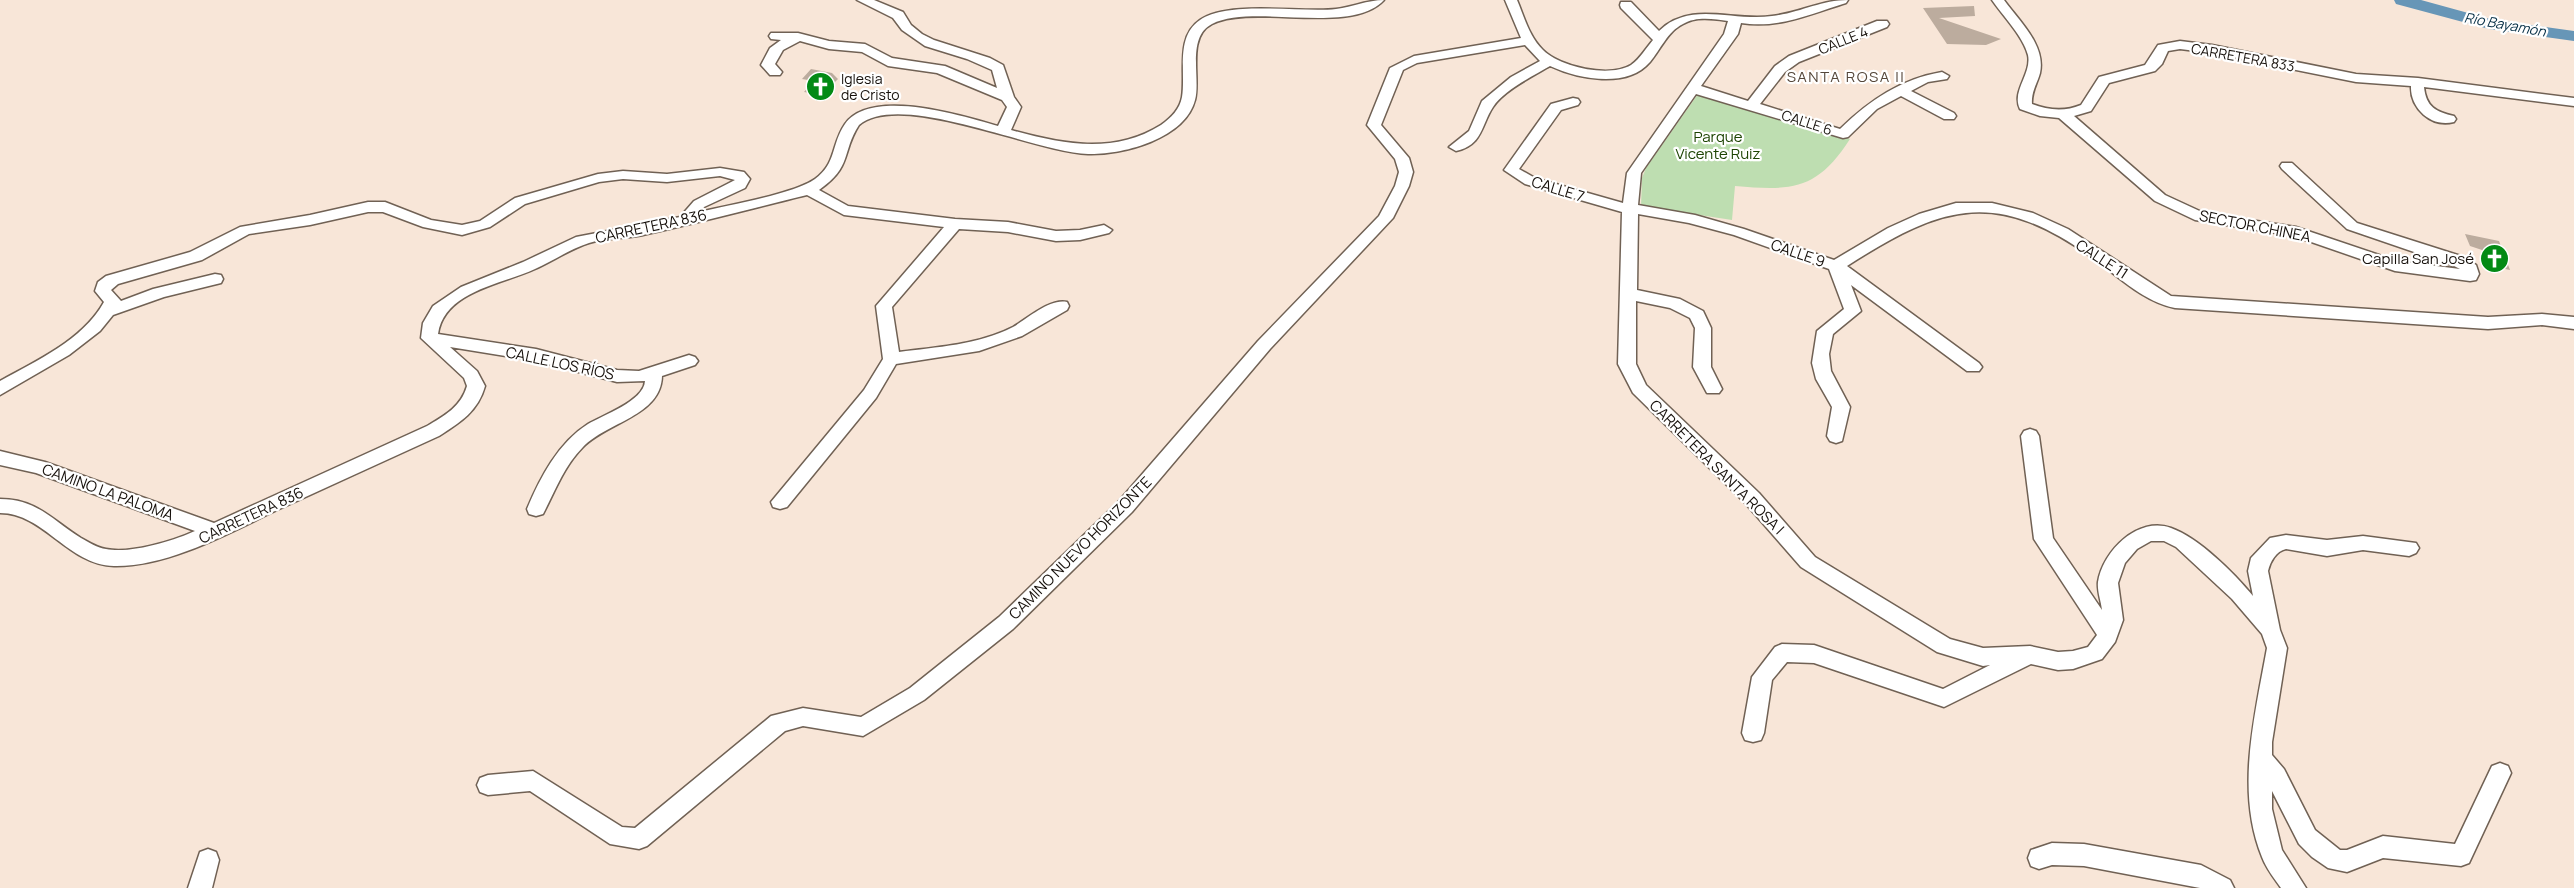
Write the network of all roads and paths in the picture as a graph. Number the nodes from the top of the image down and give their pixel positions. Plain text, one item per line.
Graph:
1 (863, 0) edge
2 (1378, 0) edge
3 (1511, 0) edge
4 (1998, 0) edge
5 (1837, 1) edge
6 (1626, 5) dead end
7 (1735, 20) junction
8 (1882, 24) dead end
9 (776, 36) dead end
10 (798, 37) junction
11 (1528, 40) junction
12 (1660, 40) junction
13 (1549, 61) junction
14 (775, 72) dead end
15 (1942, 76) dead end
16 (2418, 82) junction
17 (1692, 88) junction
18 (1899, 90) junction
19 (1007, 96) junction
20 (1573, 102) dead end
21 (2574, 102) edge
22 (1753, 104) junction
23 (2064, 115) junction
24 (1949, 116) dead end
25 (2450, 119) dead end
26 (1003, 132) junction
27 (1456, 147) dead end
28 (2287, 166) dead end
29 (809, 190) junction
30 (1630, 208) junction
31 (686, 220) junction
32 (955, 224) junction
33 (1104, 230) dead end
34 (1836, 266) junction
35 (215, 279) dead end
36 (1628, 294) junction
37 (1061, 306) dead end
38 (108, 311) junction
39 (2574, 323) edge
40 (429, 338) junction
41 (891, 359) junction
42 (689, 361) dead end
43 (1973, 367) dead end
44 (654, 373) junction
45 (1713, 388) dead end
46 (0, 389) edge
47 (1836, 436) dead end
48 (2030, 436) dead end
49 (0, 458) edge
50 (780, 502) dead end
51 (0, 506) edge
52 (536, 508) dead end
53 (215, 531) junction
54 (2409, 548) dead end
55 (2270, 630) junction
56 (2108, 636) junction
57 (2030, 655) junction
58 (1752, 733) dead end
59 (2261, 758) junction
60 (2500, 773) dead end
61 (488, 785) dead end
62 (2039, 858) dead end
63 (208, 860) dead end
64 (200, 888) edge
65 (2222, 888) edge
66 (2294, 888) edge

1 - 19 street
2 - 26 street, CARRETERA 836
3 - 11 street
4 - 23 street
5 - 7 street
6 - 12 street
7 - 12 street
7 - 17 street, CARRETERA SANTA ROSA I
8 - 22 street, CALLE 4
9 - 10 street
10 - 14 street
10 - 19 street
11 - 13 street
11 - 61 street, CAMINO NUEVO HORIZONTE
12 - 13 street
13 - 27 street
15 - 18 street, CALLE 6
16 - 21 street, CARRETERA 833
16 - 23 street, CARRETERA 833
16 - 25 street
17 - 22 street, CALLE 6
17 - 30 street, CARRETERA SANTA ROSA I
18 - 22 street, CALLE 6
18 - 24 street
19 - 26 street
20 - 30 street, CALLE 7
23 - 28 street, SECTOR CHINEA
26 - 29 street, CARRETERA 836
29 - 31 street, CARRETERA 836
29 - 32 street
30 - 34 street, CALLE 9
30 - 36 street, CARRETERA SANTA ROSA I
31 - 38 street
31 - 40 street, CARRETERA 836
32 - 33 street
32 - 41 street
34 - 39 street, CALLE 11
34 - 43 street, CALLE 9
34 - 47 street
35 - 38 street
36 - 45 street
36 - 57 street, CARRETERA SANTA ROSA I
37 - 41 street
38 - 46 street
40 - 44 street, CALLE LOS RÍOS
40 - 53 street, CARRETERA 836
41 - 50 street
42 - 44 street, CALLE LOS RÍOS
44 - 52 street
48 - 56 street
49 - 53 street, CAMINO LA PALOMA
51 - 53 street, CARRETERA 836
54 - 55 street
55 - 56 street
55 - 59 street
56 - 57 street, CARRETERA SANTA ROSA I
57 - 58 street
59 - 60 street
59 - 66 street
62 - 65 street
63 - 64 street

